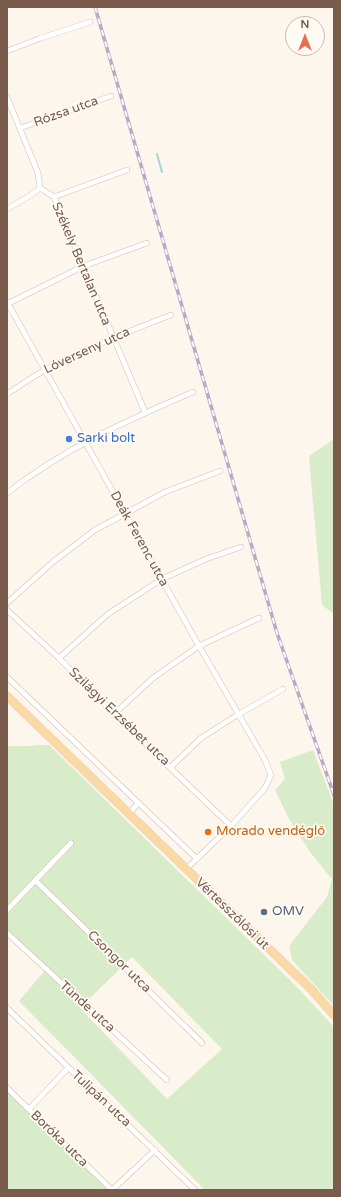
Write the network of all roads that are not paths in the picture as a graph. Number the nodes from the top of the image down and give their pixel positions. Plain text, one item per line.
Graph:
1 (90, 22) dead end
2 (7, 51) edge
3 (111, 96) dead end
4 (7, 97) edge
5 (20, 128) junction
6 (127, 170) dead end
7 (40, 188) junction
8 (54, 198) junction
9 (7, 209) edge
10 (147, 243) dead end
11 (84, 266) junction
12 (7, 303) edge
13 (172, 315) dead end
14 (112, 338) junction
15 (44, 370) junction
16 (192, 392) dead end
17 (7, 394) edge
18 (145, 412) junction
19 (84, 442) junction
20 (220, 471) dead end
21 (7, 492) edge
22 (125, 513) junction
23 (240, 548) dead end
24 (162, 579) junction
25 (7, 602) edge
26 (7, 610) edge
27 (259, 618) dead end
28 (199, 646) junction
29 (59, 658) junction
30 (7, 677) edge
31 (283, 689) dead end
32 (7, 696) edge
33 (114, 714) junction
34 (239, 714) junction
35 (171, 767) junction
36 (138, 803) junction
37 (129, 814) junction
38 (231, 826) junction
39 (72, 842) dead end
40 (196, 859) junction
41 (186, 869) junction
42 (35, 880) junction
43 (7, 910) edge
44 (7, 933) edge
45 (7, 1008) edge
46 (334, 1015) edge
47 (202, 1043) dead end
48 (68, 1068) junction
49 (167, 1080) dead end
50 (7, 1088) edge
51 (29, 1109) junction
52 (155, 1150) junction
53 (112, 1190) edge
54 (195, 1190) edge

1 - 2 street
3 - 5 street, Rózsa utca
4 - 5 street
5 - 7 street
6 - 8 street
7 - 8 street, Székely Bertalan utca
7 - 9 street
8 - 11 street, Székely Bertalan utca
10 - 11 street
11 - 12 street
11 - 14 street, Székely Bertalan utca
12 - 15 street, Deák Ferenc utca
13 - 14 street, Lóverseny utca
14 - 15 street, Lóverseny utca
14 - 18 street, Székely Bertalan utca
15 - 17 street, Lóverseny utca
15 - 19 street, Deák Ferenc utca
16 - 18 street
18 - 19 street
19 - 21 street
19 - 22 street, Deák Ferenc utca
20 - 22 street
22 - 24 street, Deák Ferenc utca
22 - 25 street
23 - 24 street
24 - 28 street, Deák Ferenc utca
24 - 29 street
26 - 29 street, Szilágyi Erzsébet utca
27 - 28 street
28 - 33 street
28 - 34 street, Deák Ferenc utca
29 - 33 street, Szilágyi Erzsébet utca
30 - 36 street, Vértesszőlősi út
31 - 34 street
32 - 37 main road, Vértesszőlősi út
33 - 35 street, Szilágyi Erzsébet utca
34 - 35 street
34 - 38 street, Deák Ferenc utca
35 - 38 street, Szilágyi Erzsébet utca
36 - 37 street
36 - 40 street, Vértesszőlősi út
37 - 41 main road, Vértesszőlősi út
38 - 40 street
39 - 42 street
40 - 41 street
41 - 46 main road, Vértesszőlősi út
42 - 43 street
42 - 47 street, Csongor utca
44 - 49 street, Tünde utca
45 - 48 street, Tulipán utca
48 - 51 street
48 - 52 street, Tulipán utca
50 - 51 street, Boróka utca
51 - 53 street, Boróka utca
52 - 53 street
52 - 54 street, Tulipán utca

